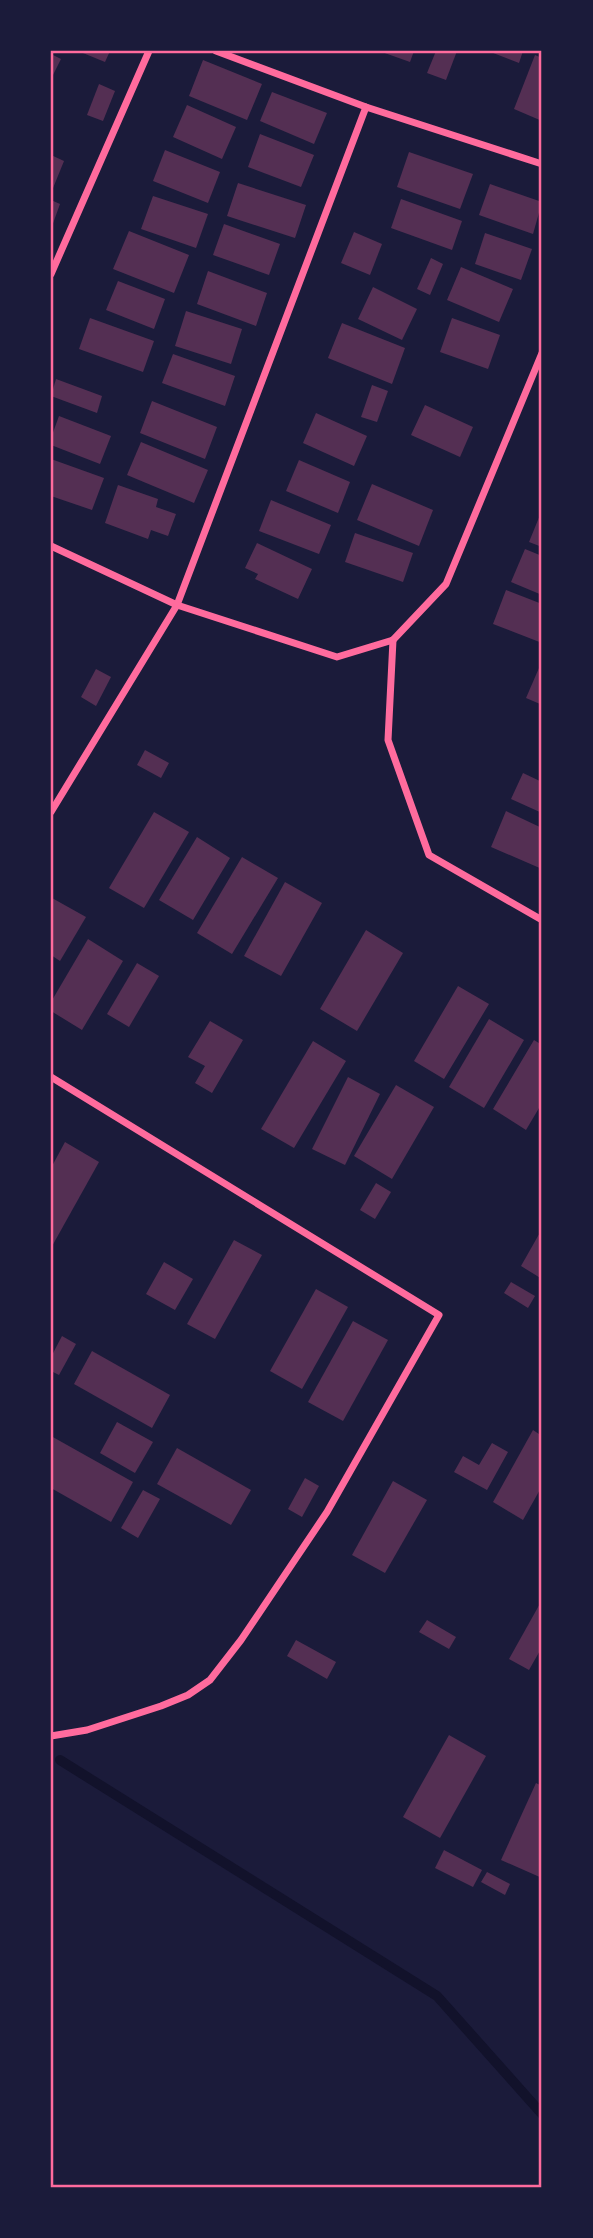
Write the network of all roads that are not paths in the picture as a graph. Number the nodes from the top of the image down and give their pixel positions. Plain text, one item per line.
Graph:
1 (149, 51) edge
2 (216, 51) edge
3 (366, 107) junction
4 (542, 164) edge
5 (51, 274) edge
6 (542, 353) edge
7 (51, 546) edge
8 (177, 605) junction
9 (393, 640) junction
10 (51, 812) edge
11 (542, 920) edge
12 (51, 1077) edge
13 (51, 1736) edge

1 - 5 street
2 - 3 street
3 - 4 street
3 - 8 street
6 - 9 street
7 - 8 street
8 - 9 street
8 - 10 street
9 - 11 street
12 - 13 street

